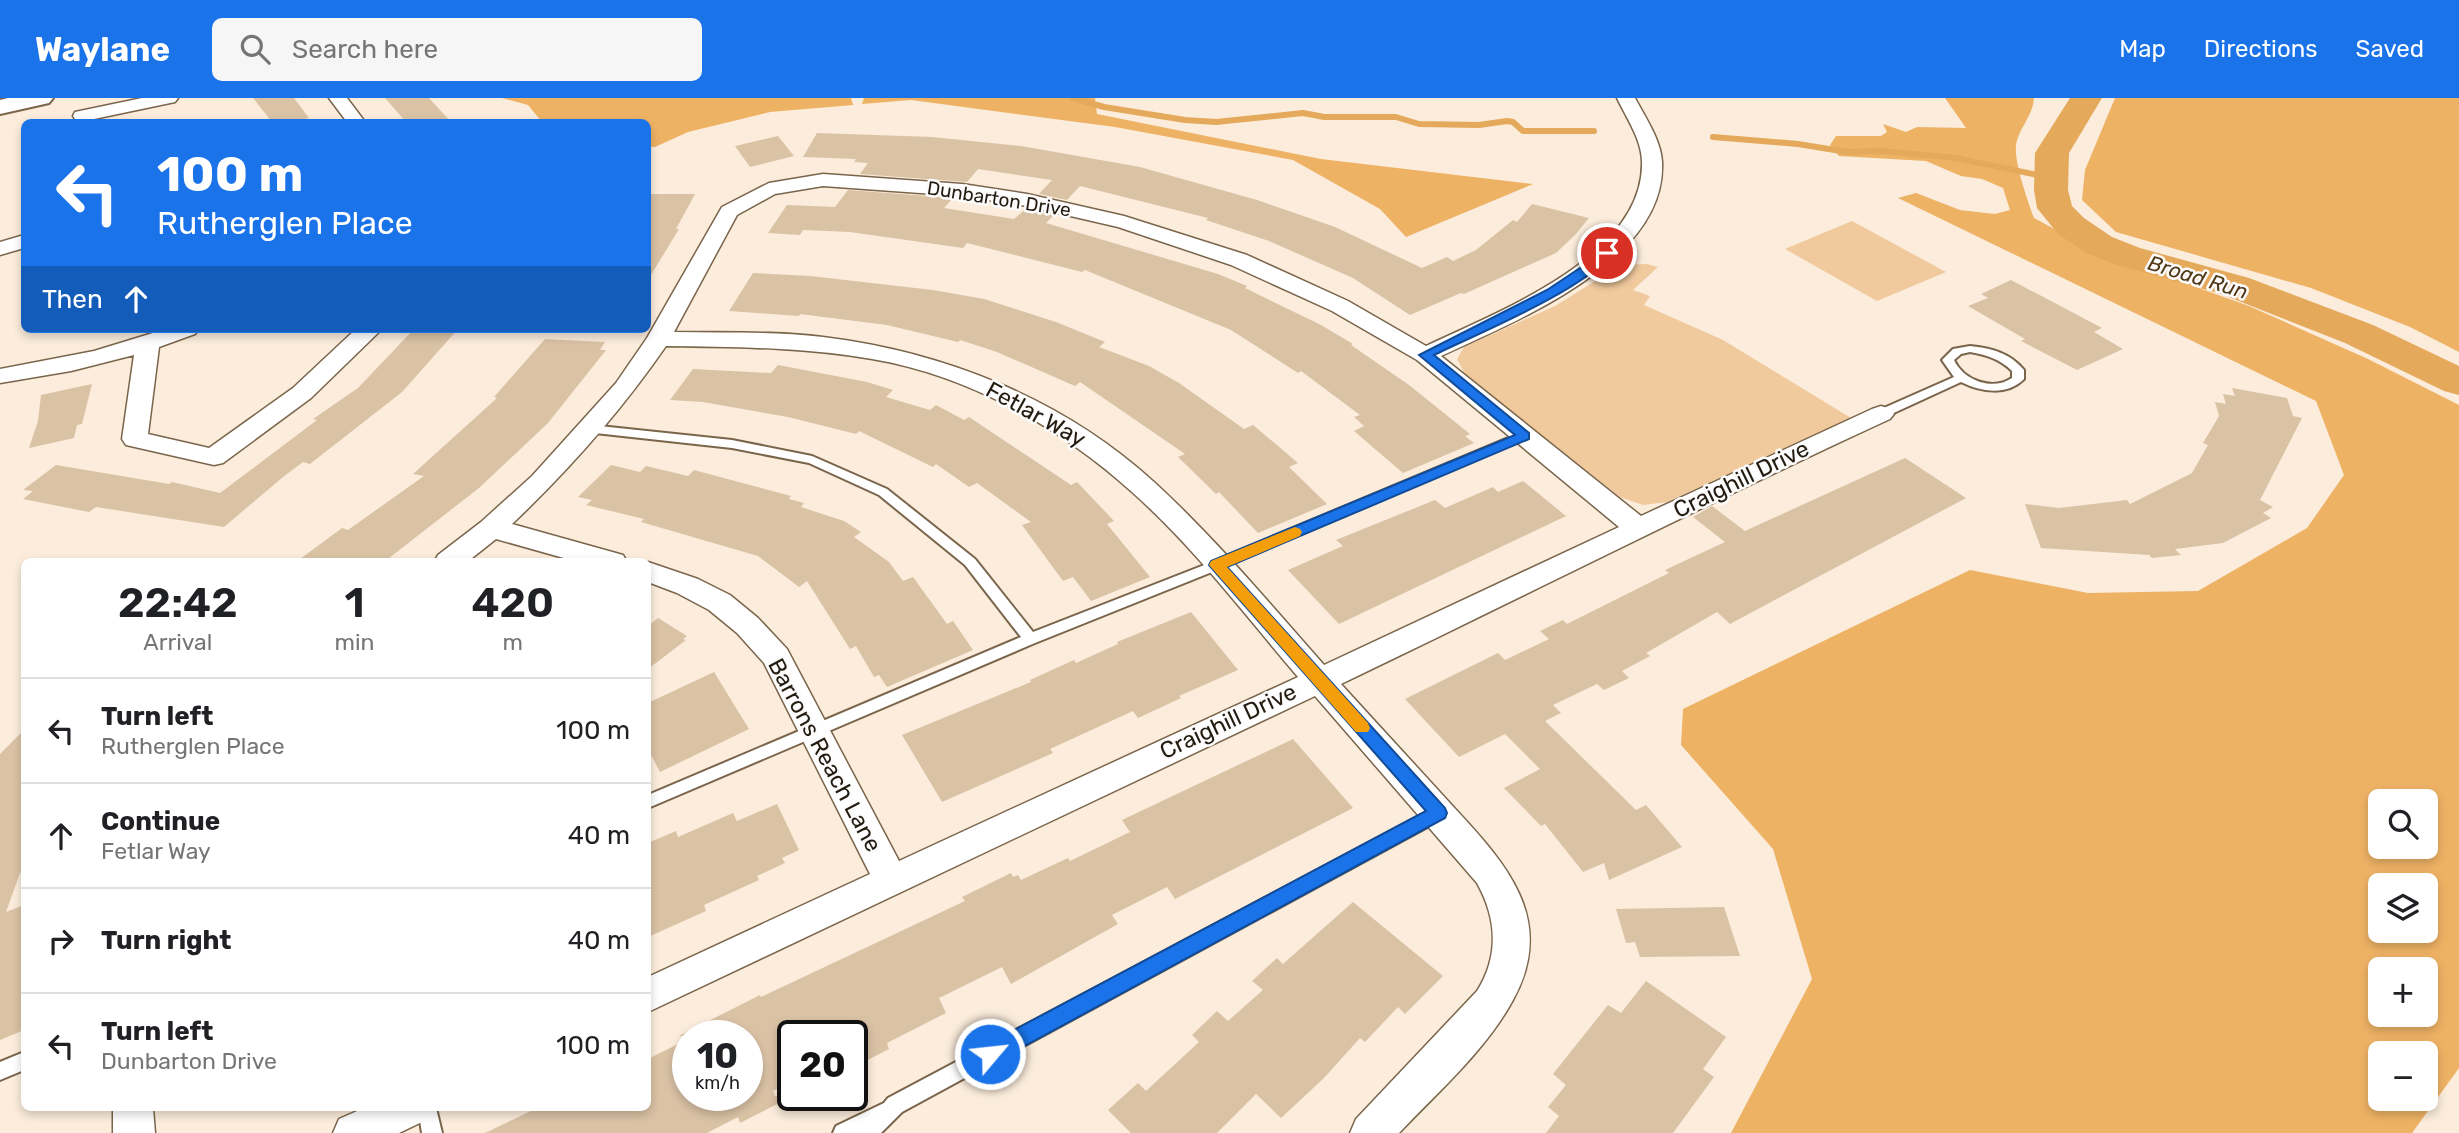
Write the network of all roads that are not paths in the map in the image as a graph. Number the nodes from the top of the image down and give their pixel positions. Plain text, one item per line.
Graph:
1 (41, 98) edge
2 (169, 98) edge
3 (338, 98) edge
4 (1626, 98) edge
5 (0, 107) edge
6 (84, 119) edge
7 (354, 119) edge
8 (21, 242) edge
9 (0, 249) edge
10 (177, 333) edge
11 (366, 333) edge
12 (659, 339) junction
13 (147, 345) junction
14 (1425, 355) junction
15 (0, 376) edge
16 (1962, 378) junction
17 (1881, 414) joint
18 (590, 429) junction
19 (1524, 436) junction
20 (491, 528) junction
21 (1639, 528) junction
22 (453, 558) edge
23 (599, 558) edge
24 (1217, 565) junction
25 (651, 573) edge
26 (1030, 639) junction
27 (1318, 680) junction
28 (816, 731) junction
29 (651, 801) edge
30 (1438, 813) junction
31 (891, 880) junction
32 (651, 994) edge
33 (21, 1062) edge
34 (0, 1072) edge
35 (895, 1105) junction
36 (133, 1111) edge
37 (402, 1111) edge
38 (428, 1111) edge
39 (134, 1133) edge
40 (354, 1133) edge
41 (432, 1133) edge
42 (844, 1133) edge
43 (868, 1133) edge
44 (1371, 1133) edge

1 - 5 street
2 - 6 street
3 - 7 street
4 - 14 street
8 - 9 street
10 - 13 street
11 - 13 street
12 - 14 street, Dunbarton Drive
12 - 18 street, Dunbarton Drive
12 - 24 street, Fetlar Way
13 - 15 street
14 - 19 street, Dunbarton Drive
16 - 16 lane
16 - 17 lane, Craighill Drive
17 - 21 street, Craighill Drive
18 - 20 street, Dunbarton Drive
18 - 26 lane
19 - 21 street, Dunbarton Drive
19 - 24 lane
20 - 22 street, Dunbarton Drive
20 - 23 street
21 - 27 street, Craighill Drive
24 - 26 lane
24 - 27 street, Fetlar Way
25 - 28 street, Barrons Reach Lane
26 - 28 lane
27 - 30 street, Fetlar Way
27 - 31 street, Craighill Drive
28 - 29 lane
28 - 31 street, Barrons Reach Lane
30 - 35 lane
30 - 44 street, Fetlar Way
31 - 32 street, Craighill Drive
33 - 34 lane
35 - 42 lane
35 - 43 lane
36 - 39 street
37 - 40 street
38 - 41 lane

